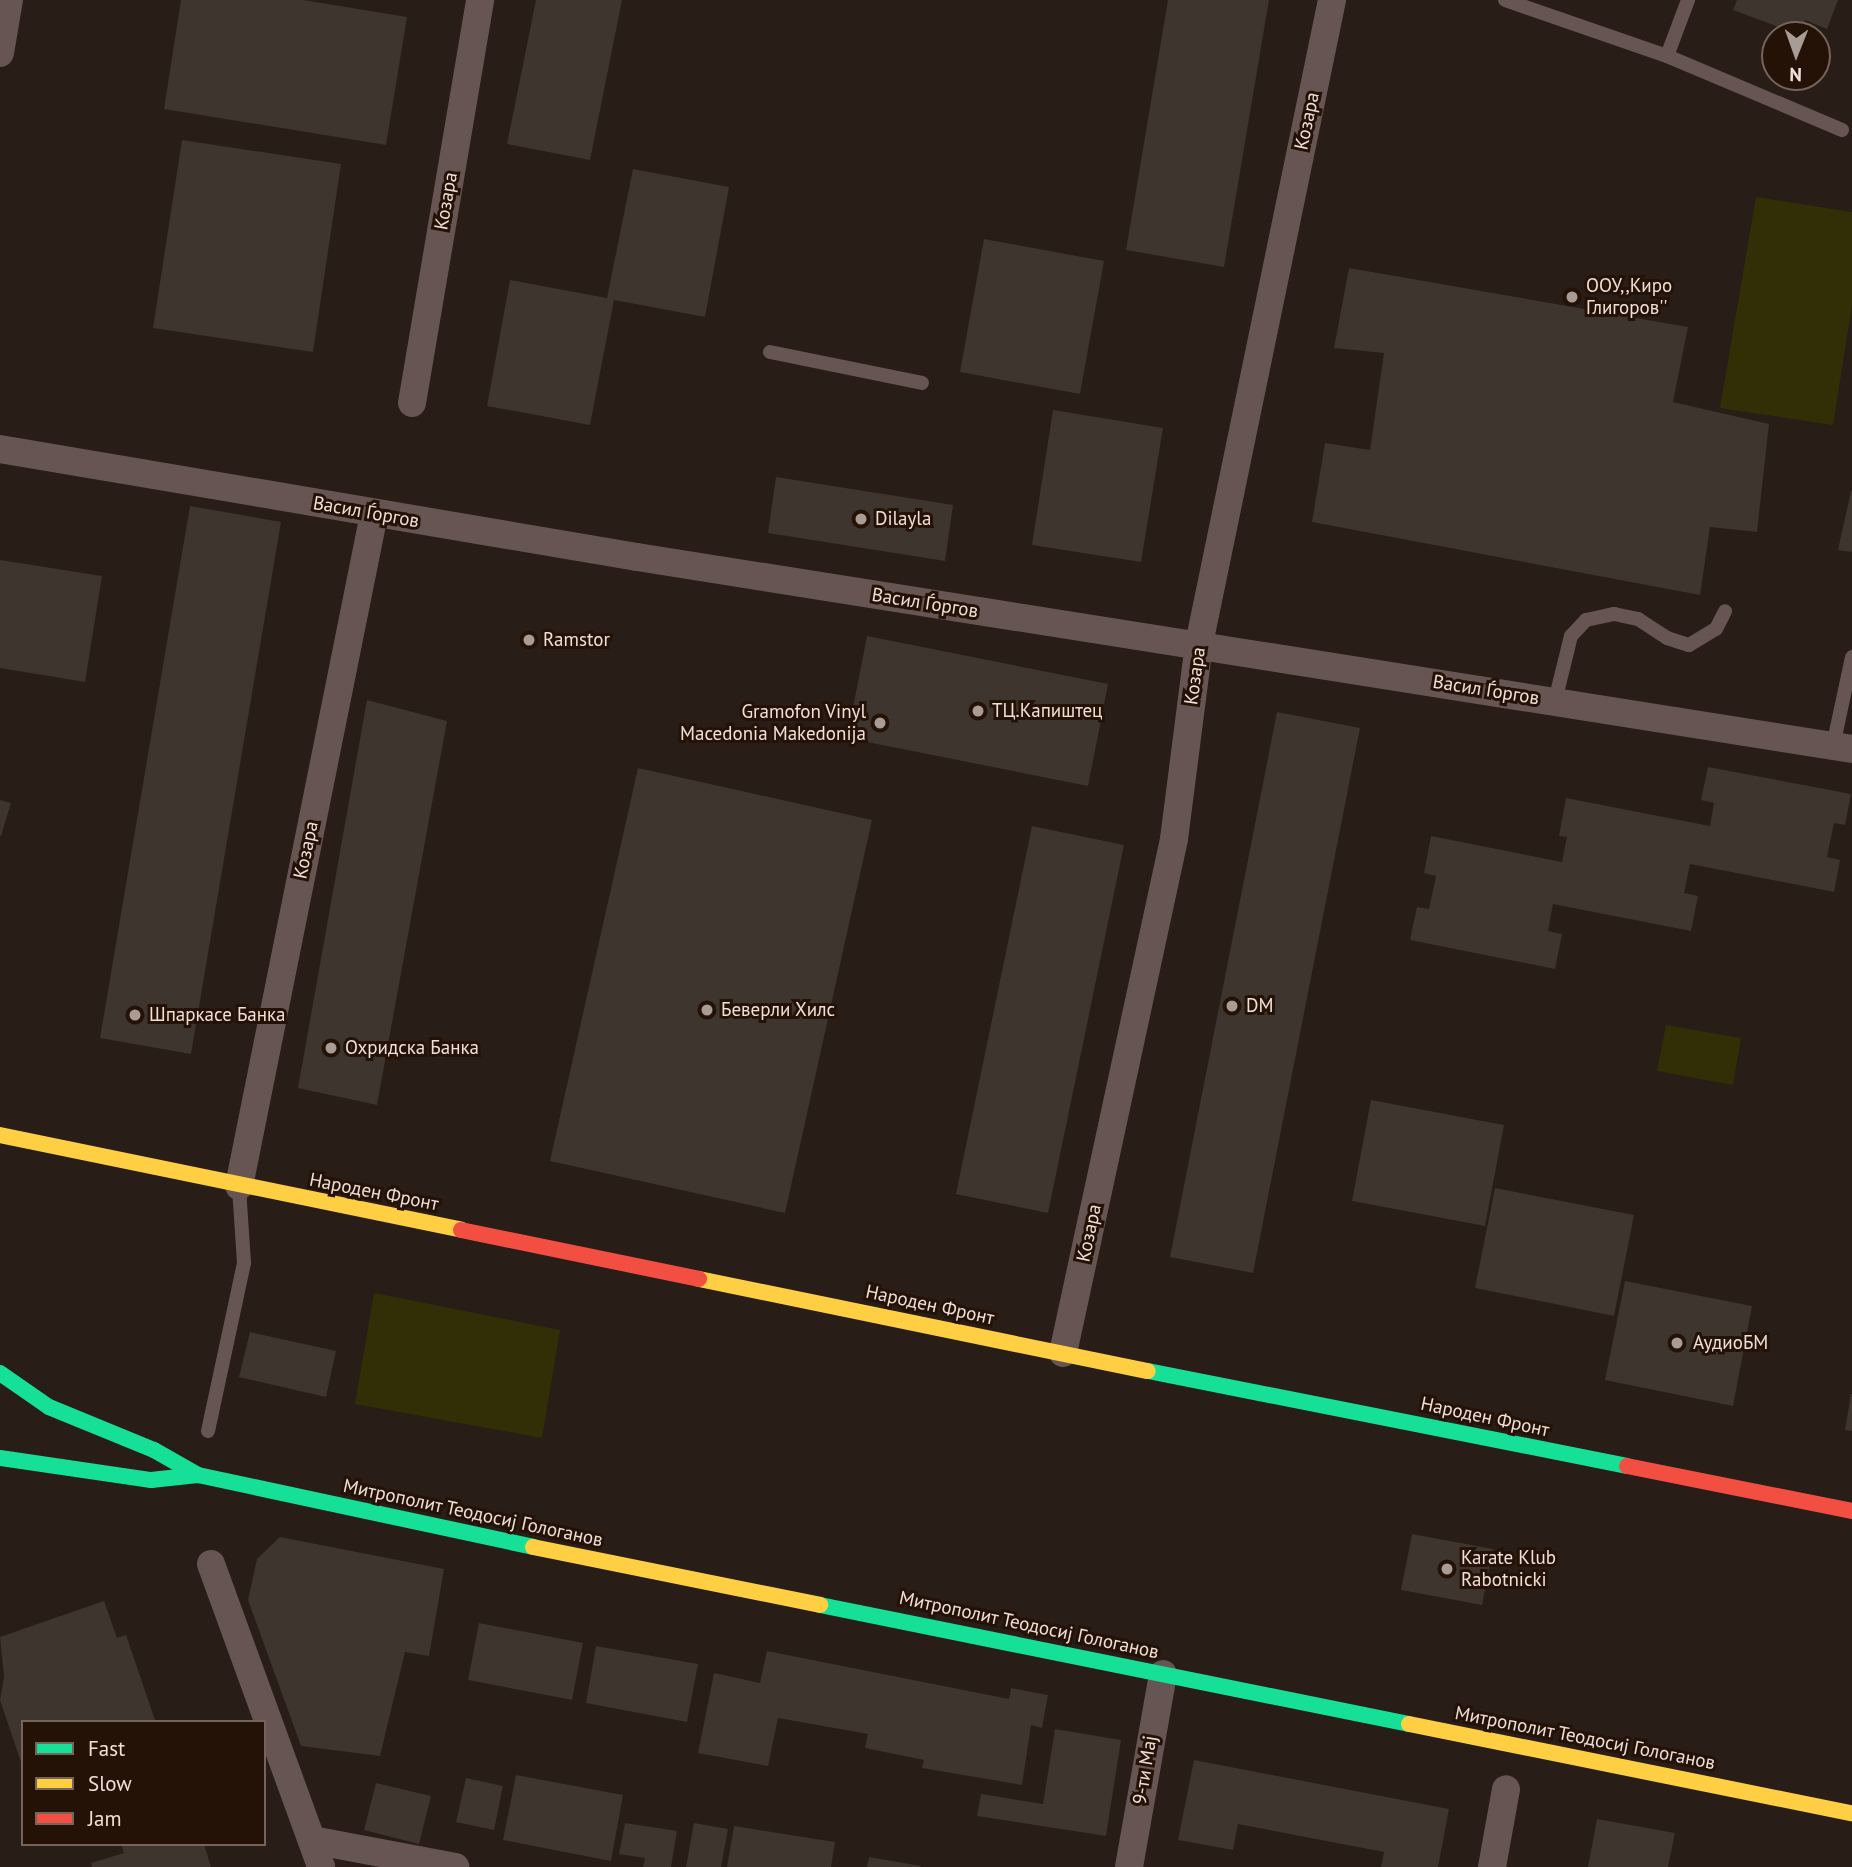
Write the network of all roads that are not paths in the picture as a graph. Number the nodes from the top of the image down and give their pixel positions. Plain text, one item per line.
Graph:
1 (9, 0) edge
2 (480, 0) edge
3 (1332, 0) edge
4 (1505, 0) edge
5 (1688, 0) edge
6 (0, 53) edge
7 (1667, 56) junction
8 (1842, 130) dead end
9 (769, 352) dead end
10 (922, 383) dead end
11 (412, 403) dead end
12 (0, 449) edge
13 (374, 514) junction
14 (1725, 611) dead end
15 (1199, 643) junction
16 (1852, 657) edge
17 (1555, 701) junction
18 (1843, 748) edge
19 (0, 1135) edge
20 (239, 1186) junction
21 (1063, 1353) junction
22 (0, 1373) edge
23 (208, 1431) dead end
24 (0, 1458) edge
25 (198, 1475) junction
26 (1852, 1511) edge
27 (211, 1564) dead end
28 (1163, 1674) junction
29 (1506, 1789) dead end
30 (1852, 1813) edge
31 (312, 1840) junction
32 (321, 1867) edge
33 (455, 1867) edge
34 (1129, 1867) edge
35 (1492, 1867) edge

1 - 6 street
2 - 11 street, Козара
3 - 15 street, Козара
4 - 7 lane
5 - 7 lane
7 - 8 lane
9 - 10 lane
12 - 13 street, Васил Ѓоргов
13 - 15 street, Васил Ѓоргов
13 - 20 street, Козара
14 - 17 lane
15 - 17 street, Васил Ѓоргов
15 - 21 street, Козара
16 - 18 lane
17 - 18 street, Васил Ѓоргов
19 - 20 street, Народен Фронт
20 - 21 street, Народен Фронт
20 - 23 lane
21 - 26 street, Народен Фронт
22 - 25 street, Митрополит Теодосиј Гологанов
24 - 25 street, Митрополит Теодосиј Гологанов
25 - 28 street, Митрополит Теодосиј Гологанов
27 - 31 street
28 - 30 street, Митрополит Теодосиј Гологанов
28 - 34 street, 9-ти Мај
29 - 35 street
31 - 32 street
31 - 33 street

